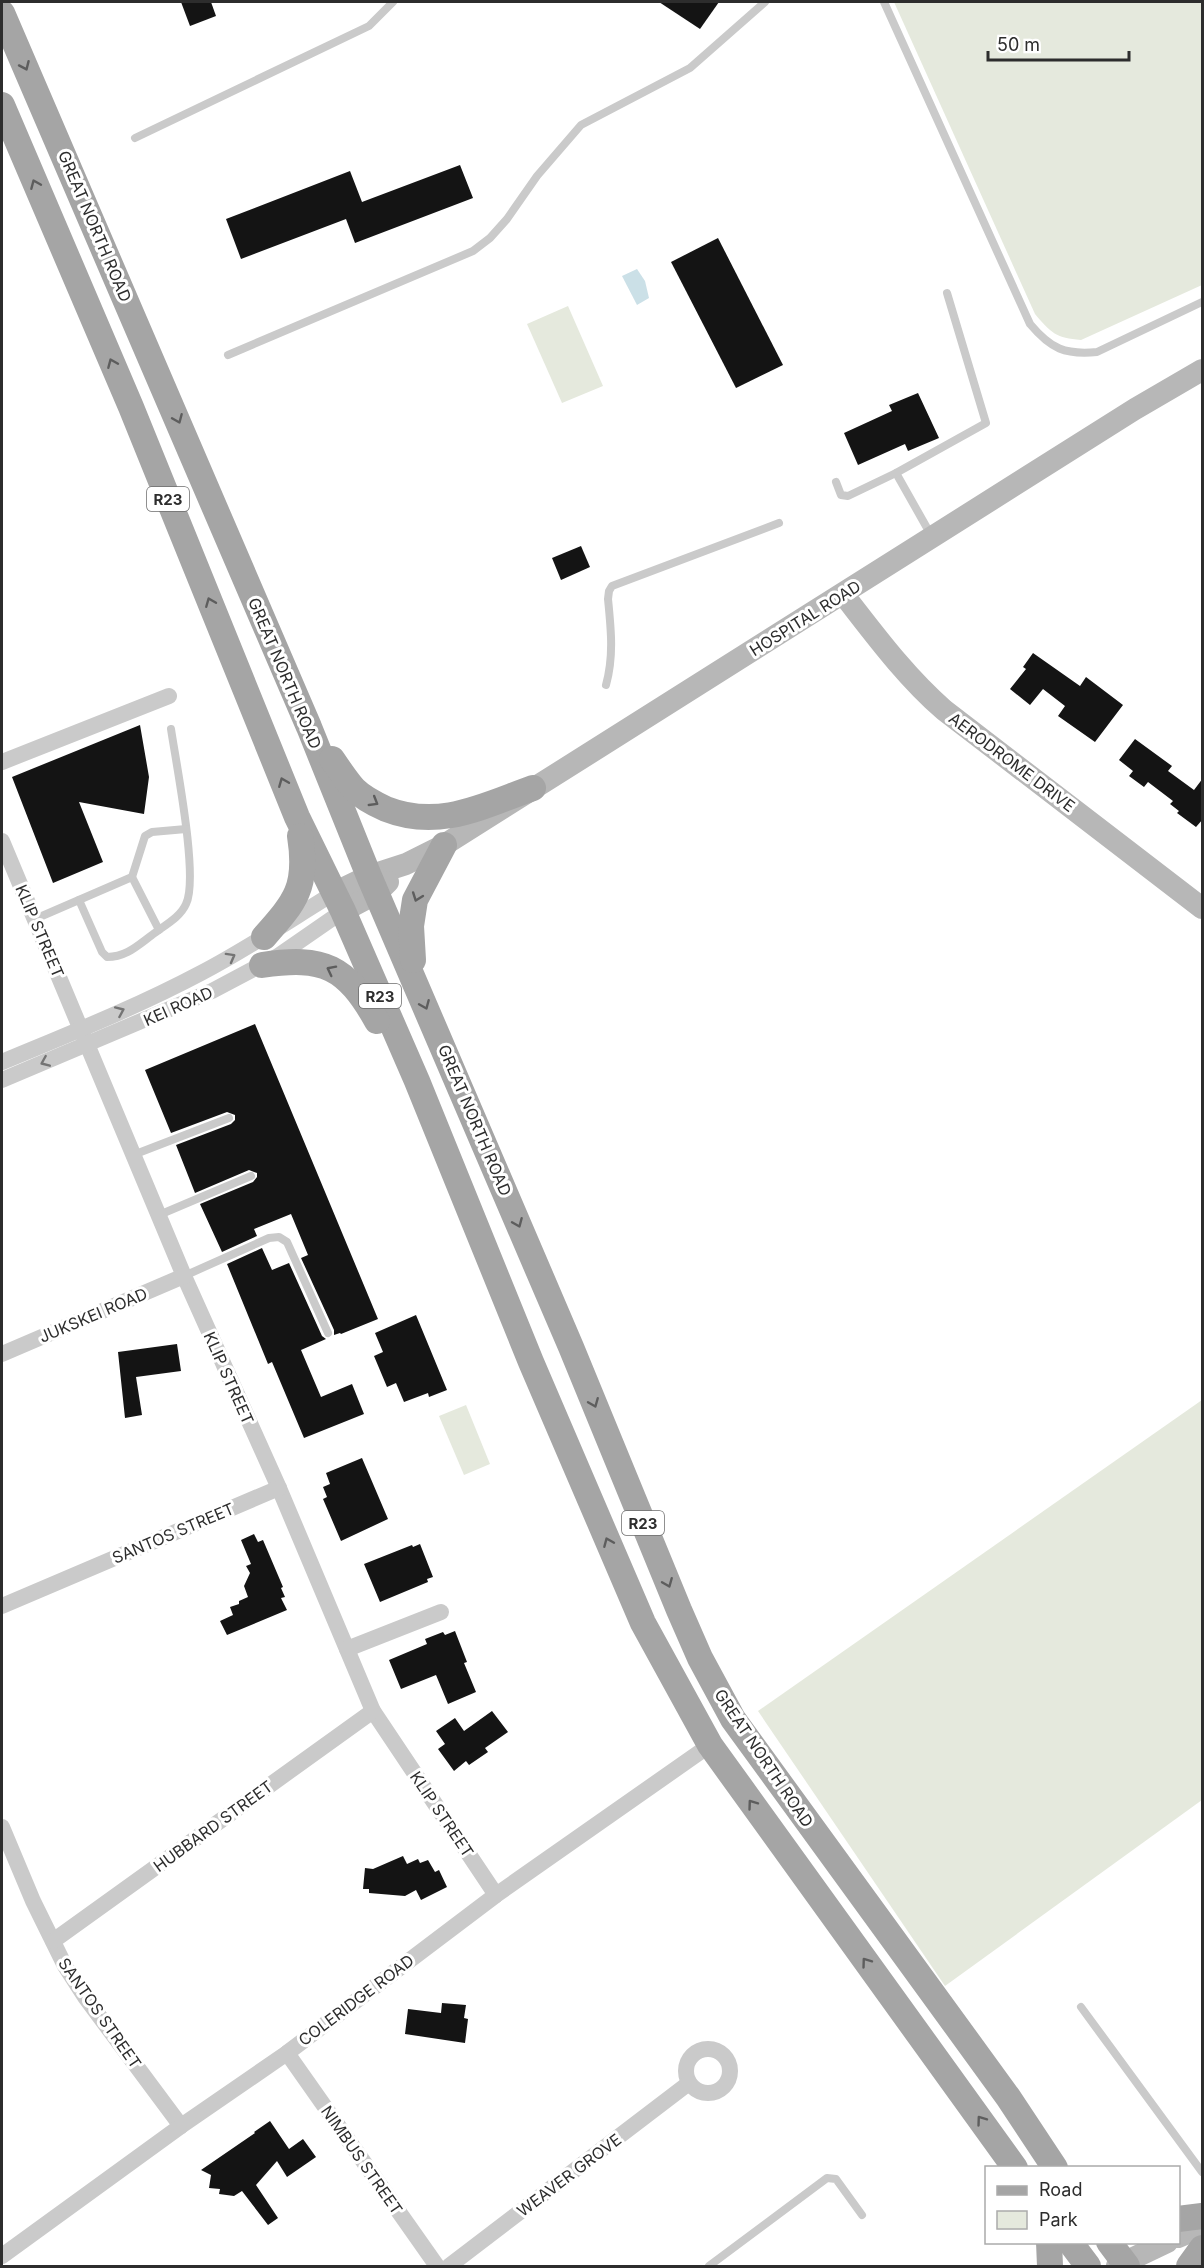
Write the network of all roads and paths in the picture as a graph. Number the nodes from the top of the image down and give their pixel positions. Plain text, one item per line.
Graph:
1 (393, 2) edge
2 (765, 2) edge
3 (884, 2) edge
4 (2, 13) edge
5 (2, 105) edge
6 (135, 138) dead end
7 (947, 293) dead end
8 (1203, 302) edge
9 (228, 355) dead end
10 (1203, 370) edge
11 (167, 393) junction
12 (131, 407) junction
13 (896, 473) junction
14 (836, 482) dead end
15 (779, 523) dead end
16 (933, 538) junction
17 (843, 594) junction
18 (606, 686) dead end
19 (169, 696) dead end
20 (309, 727) junction
21 (171, 729) dead end
22 (2, 762) edge
23 (533, 788) junction
24 (297, 817) junction
25 (186, 829) junction
26 (2, 841) edge
27 (444, 845) junction
28 (132, 877) junction
29 (373, 885) junction
30 (79, 900) junction
31 (339, 902) junction
32 (1203, 908) edge
33 (35, 919) junction
34 (159, 930) junction
35 (264, 937) junction
36 (262, 965) junction
37 (413, 975) junction
38 (85, 1036) junction
39 (2, 1062) edge
40 (2, 1080) edge
41 (417, 1081) junction
42 (229, 1118) dead end
43 (133, 1155) junction
44 (251, 1176) dead end
45 (159, 1215) junction
46 (184, 1276) junction
47 (328, 1333) dead end
48 (2, 1354) edge
49 (279, 1488) junction
50 (2, 1606) edge
51 (441, 1612) dead end
52 (347, 1649) junction
53 (373, 1711) junction
54 (710, 1745) junction
55 (2, 1827) edge
56 (496, 1895) junction
57 (53, 1941) junction
58 (1081, 2007) dead end
59 (287, 2053) junction
60 (689, 2083) dead end
61 (182, 2126) junction
62 (1014, 2166) edge
63 (1055, 2166) edge
64 (1203, 2172) edge
65 (862, 2215) dead end
66 (1203, 2216) edge
67 (1180, 2219) edge
68 (1203, 2227) edge
69 (1180, 2237) edge
70 (1049, 2244) edge
71 (1072, 2244) edge
72 (1161, 2244) edge
73 (1203, 2247) edge
74 (2, 2256) edge
75 (1119, 2259) edge
76 (437, 2266) edge
77 (448, 2266) edge
78 (709, 2266) edge
79 (1050, 2266) edge
80 (1088, 2266) edge
81 (1189, 2266) edge

1 - 6 lane
2 - 9 lane
3 - 8 lane
4 -> 11 main road, GREAT NORTH ROAD / R23
12 -> 5 main road, GREAT NORTH ROAD / R23
7 - 13 lane
10 - 16 street, HOSPITAL ROAD
11 - 12 main road
11 -> 20 main road, GREAT NORTH ROAD / R23
24 -> 12 main road, GREAT NORTH ROAD / R23
13 - 14 lane
13 - 16 lane
15 - 18 lane
16 - 17 street, HOSPITAL ROAD
17 - 23 street, HOSPITAL ROAD
17 - 32 street, AERODROME DRIVE
19 - 22 street
20 -> 23 main road
20 - 29 main road, GREAT NORTH ROAD / R23
21 - 25 lane
23 - 27 street, HOSPITAL ROAD
24 - 31 main road, GREAT NORTH ROAD / R23
24 - 35 main road
25 - 28 lane
25 - 34 lane
26 - 33 street, KLIP STREET
27 - 29 street, HOSPITAL ROAD
27 -> 37 main road
28 - 30 lane
28 - 34 lane
29 - 31 street, HOSPITAL ROAD
29 - 37 main road, GREAT NORTH ROAD / R23
30 - 33 lane
30 - 34 lane
31 - 35 street, KEI ROAD
31 - 36 street, KEI ROAD
31 - 41 main road, GREAT NORTH ROAD / R23
33 - 38 street, KLIP STREET
38 -> 35 street, KEI ROAD
36 - 38 street, KEI ROAD
41 -> 36 main road
37 -> 63 main road, GREAT NORTH ROAD / R23
38 - 39 street, KEI ROAD
38 -> 40 street, KEI ROAD
38 - 43 street, KLIP STREET
54 -> 41 main road, GREAT NORTH ROAD / R23
42 - 43 lane
43 - 45 street, KLIP STREET
44 - 45 lane
45 - 46 street, KLIP STREET
46 - 47 lane
46 - 48 street, JUKSKEI ROAD
46 - 49 street, KLIP STREET
49 - 50 street, SANTOS STREET
49 - 52 street, KLIP STREET
51 - 52 street
52 - 53 street, KLIP STREET
53 - 56 street, KLIP STREET
53 - 57 street, HUBBARD STREET
54 - 56 street, COLERIDGE ROAD
62 -> 54 main road, GREAT NORTH ROAD / R23
55 - 57 street, SANTOS STREET
56 - 59 street, COLERIDGE ROAD
57 - 61 street, SANTOS STREET
58 - 64 lane
59 - 61 street, COLERIDGE ROAD
59 - 76 street, NIMBUS STREET
60 - 77 street, WEAVER GROVE
61 - 74 street, COLERIDGE ROAD
65 - 78 lane
66 - 67 main road
68 - 69 street
70 - 79 main road
71 - 80 main road
72 - 75 street
73 - 81 main road

